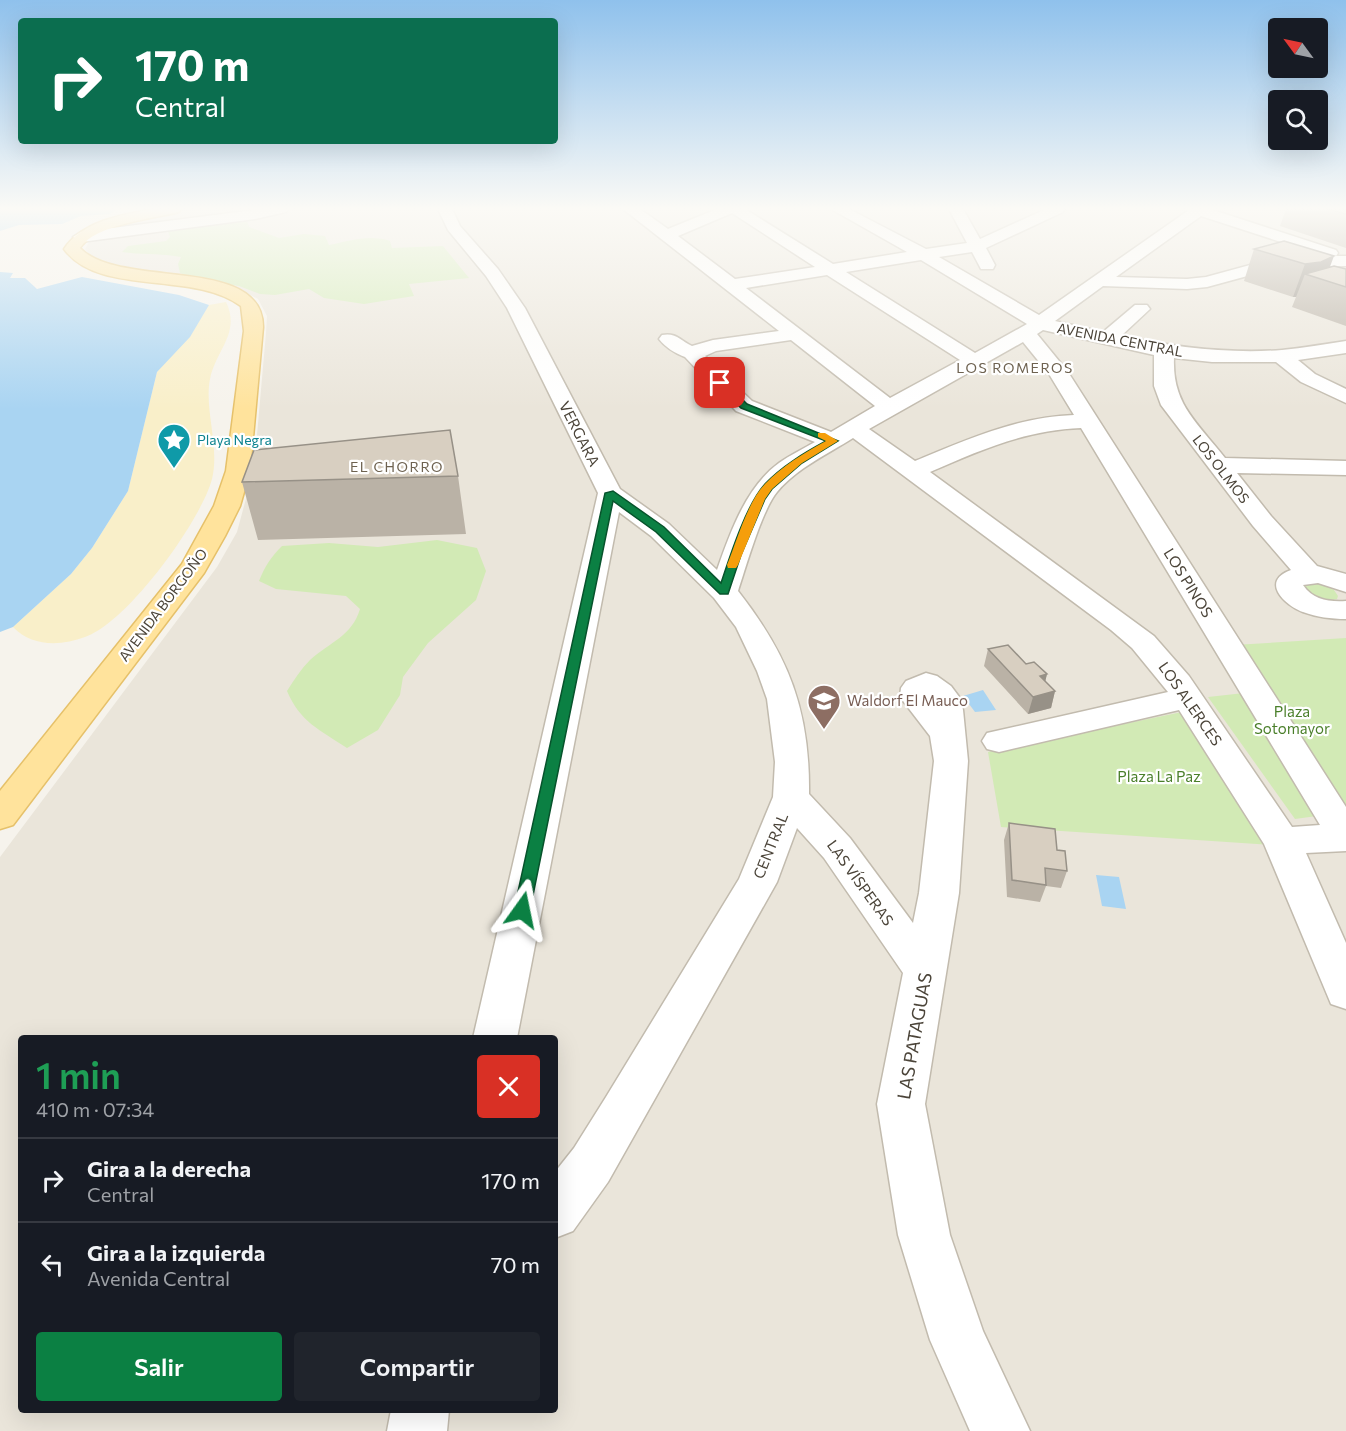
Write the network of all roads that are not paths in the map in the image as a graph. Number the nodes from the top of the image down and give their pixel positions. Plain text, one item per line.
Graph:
1 (141, 276) edge
2 (494, 276) edge
3 (720, 276) edge
4 (793, 276) edge
5 (840, 276) edge
6 (959, 276) edge
7 (993, 276) edge
8 (1103, 276) edge
9 (1230, 276) edge
10 (1096, 281) junction
11 (732, 285) junction
12 (997, 298) junction
13 (1141, 309) dead end
14 (1032, 328) junction
15 (795, 334) junction
16 (669, 339) dead end
17 (1106, 339) junction
18 (1346, 347) edge
19 (1164, 351) junction
20 (695, 354) junction
21 (1281, 356) junction
22 (973, 360) junction
23 (1346, 397) edge
24 (889, 407) junction
25 (1087, 422) junction
26 (844, 434) junction
27 (1218, 465) junction
28 (1346, 468) edge
29 (912, 471) junction
30 (610, 493) junction
31 (724, 592) junction
32 (1344, 606) edge
33 (1188, 698) junction
34 (947, 734) dead end
35 (999, 741) dead end
36 (791, 797) junction
37 (0, 816) edge
38 (1346, 837) edge
39 (1282, 841) junction
40 (926, 972) junction
41 (1346, 991) edge
42 (496, 1035) edge
43 (558, 1209) edge
44 (420, 1413) edge
45 (417, 1431) edge
46 (1000, 1431) edge

1 - 37 main road, AVENIDA BORGOÑO
2 - 30 street, VERGARA
3 - 11 street
4 - 11 street
5 - 22 street
6 - 12 street
7 - 12 street
8 - 10 street
9 - 10 street
10 - 14 street
11 - 15 street
12 - 14 street
13 - 17 street
14 - 17 street, AVENIDA CENTRAL
14 - 22 street
14 - 25 street, LOS PINOS
15 - 20 street
15 - 24 street
16 - 20 street, LOS ALERCES
17 - 19 street, AVENIDA CENTRAL
18 - 21 street, AVENIDA CENTRAL
19 - 21 street, AVENIDA CENTRAL
19 - 27 street, LOS OLMOS
20 - 26 street, LOS ALERCES
21 - 23 street
22 - 24 street
24 - 26 street
25 - 29 street
25 - 38 street, LOS PINOS
26 - 29 street, LOS ALERCES
26 - 31 street
27 - 28 street
27 - 32 street, LOS OLMOS
29 - 33 street, LOS ALERCES
30 - 31 street, CENTRAL
30 - 42 street
31 - 36 street, CENTRAL
33 - 35 street
33 - 39 street, LOS ALERCES
34 - 40 street, LAS PATAGUAS
36 - 40 street, LAS VÍSPERAS
36 - 43 street, CENTRAL
38 - 39 street
39 - 41 street, LOS ALERCES
40 - 46 street, LAS PATAGUAS
44 - 45 street

